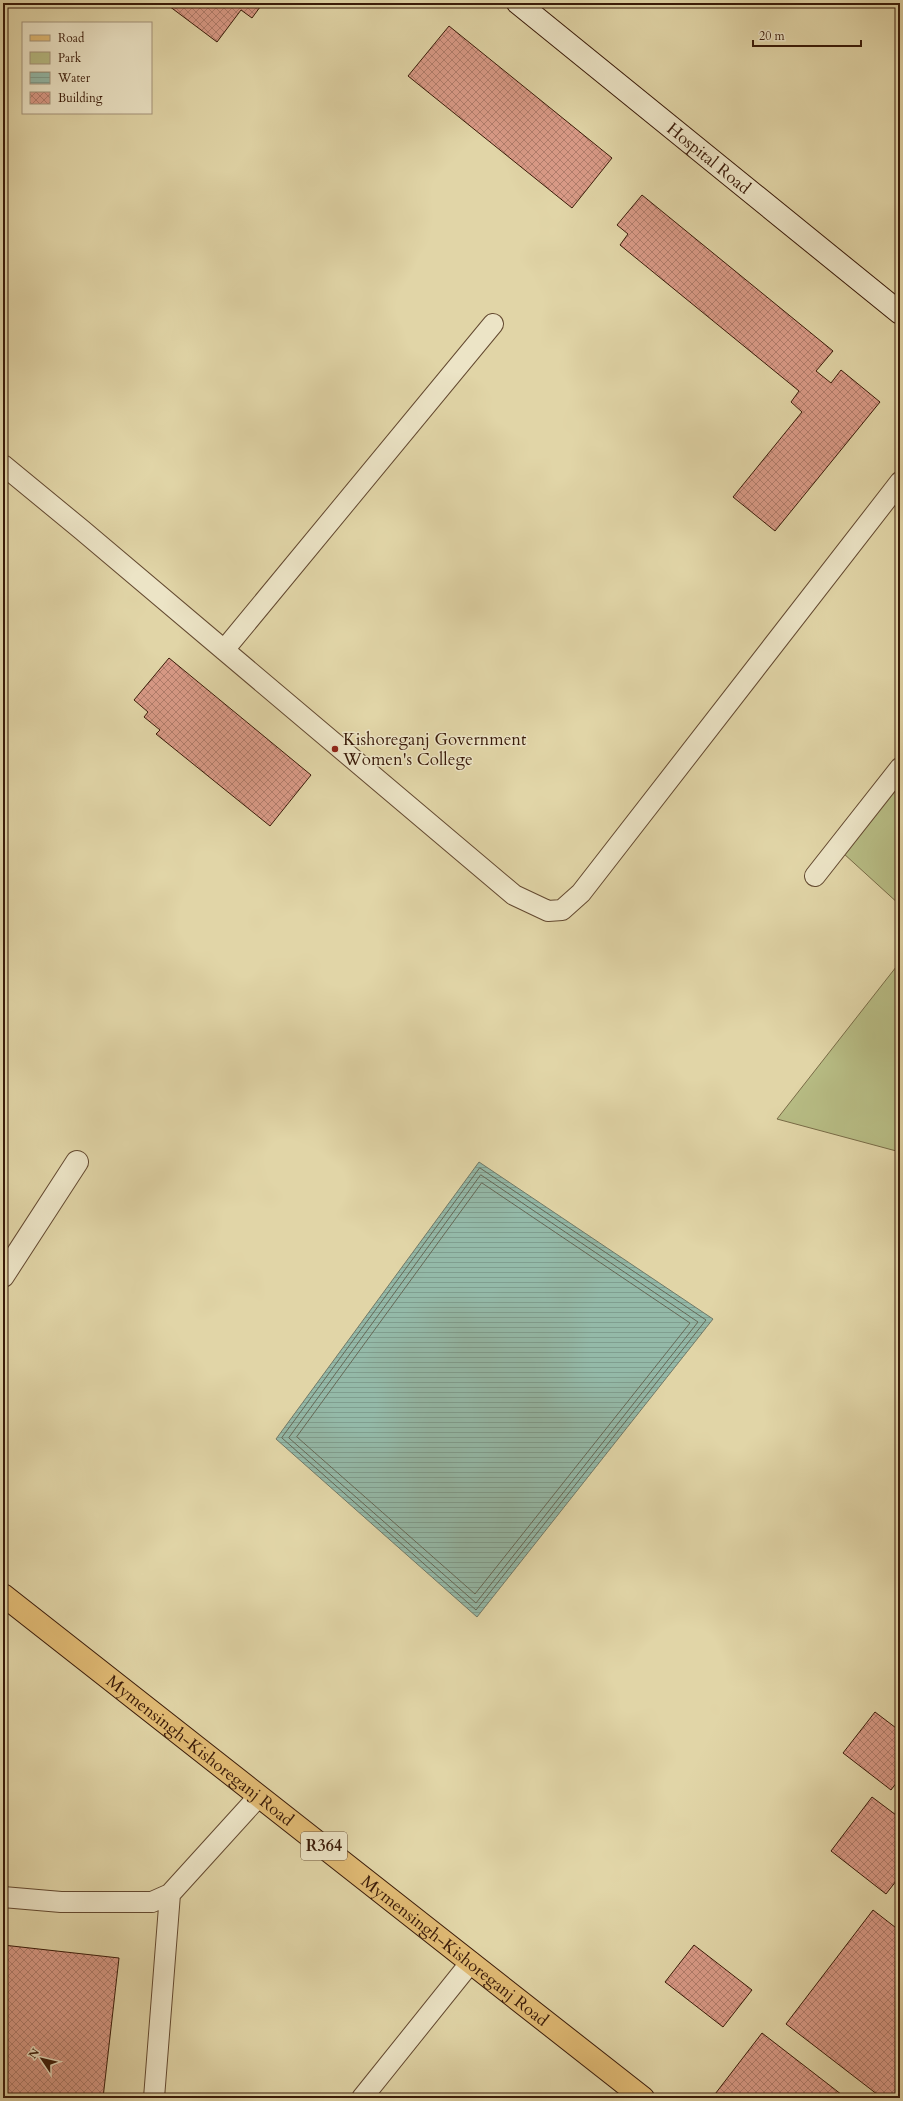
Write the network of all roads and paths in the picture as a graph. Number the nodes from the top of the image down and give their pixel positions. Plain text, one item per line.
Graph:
1 (518, 3) edge
2 (900, 314) edge
3 (493, 324) dead end
4 (3, 465) edge
5 (900, 482) edge
6 (224, 650) junction
7 (900, 768) edge
8 (815, 876) dead end
9 (77, 1162) dead end
10 (3, 1276) edge
11 (3, 1596) edge
12 (259, 1796) junction
13 (170, 1894) junction
14 (3, 1897) edge
15 (471, 1962) junction
16 (154, 2098) edge
17 (362, 2098) edge
18 (643, 2098) edge

1 - 2 street, Hospital Road
3 - 6 lane
4 - 6 lane
5 - 6 lane
7 - 8 lane
9 - 10 street
11 - 12 main road, Mymensingh-Kishoreganj Road / R364
12 - 13 lane
12 - 15 main road, Mymensingh-Kishoreganj Road / R364
13 - 14 lane
13 - 16 lane
15 - 17 lane
15 - 18 main road, Mymensingh-Kishoreganj Road / R364

